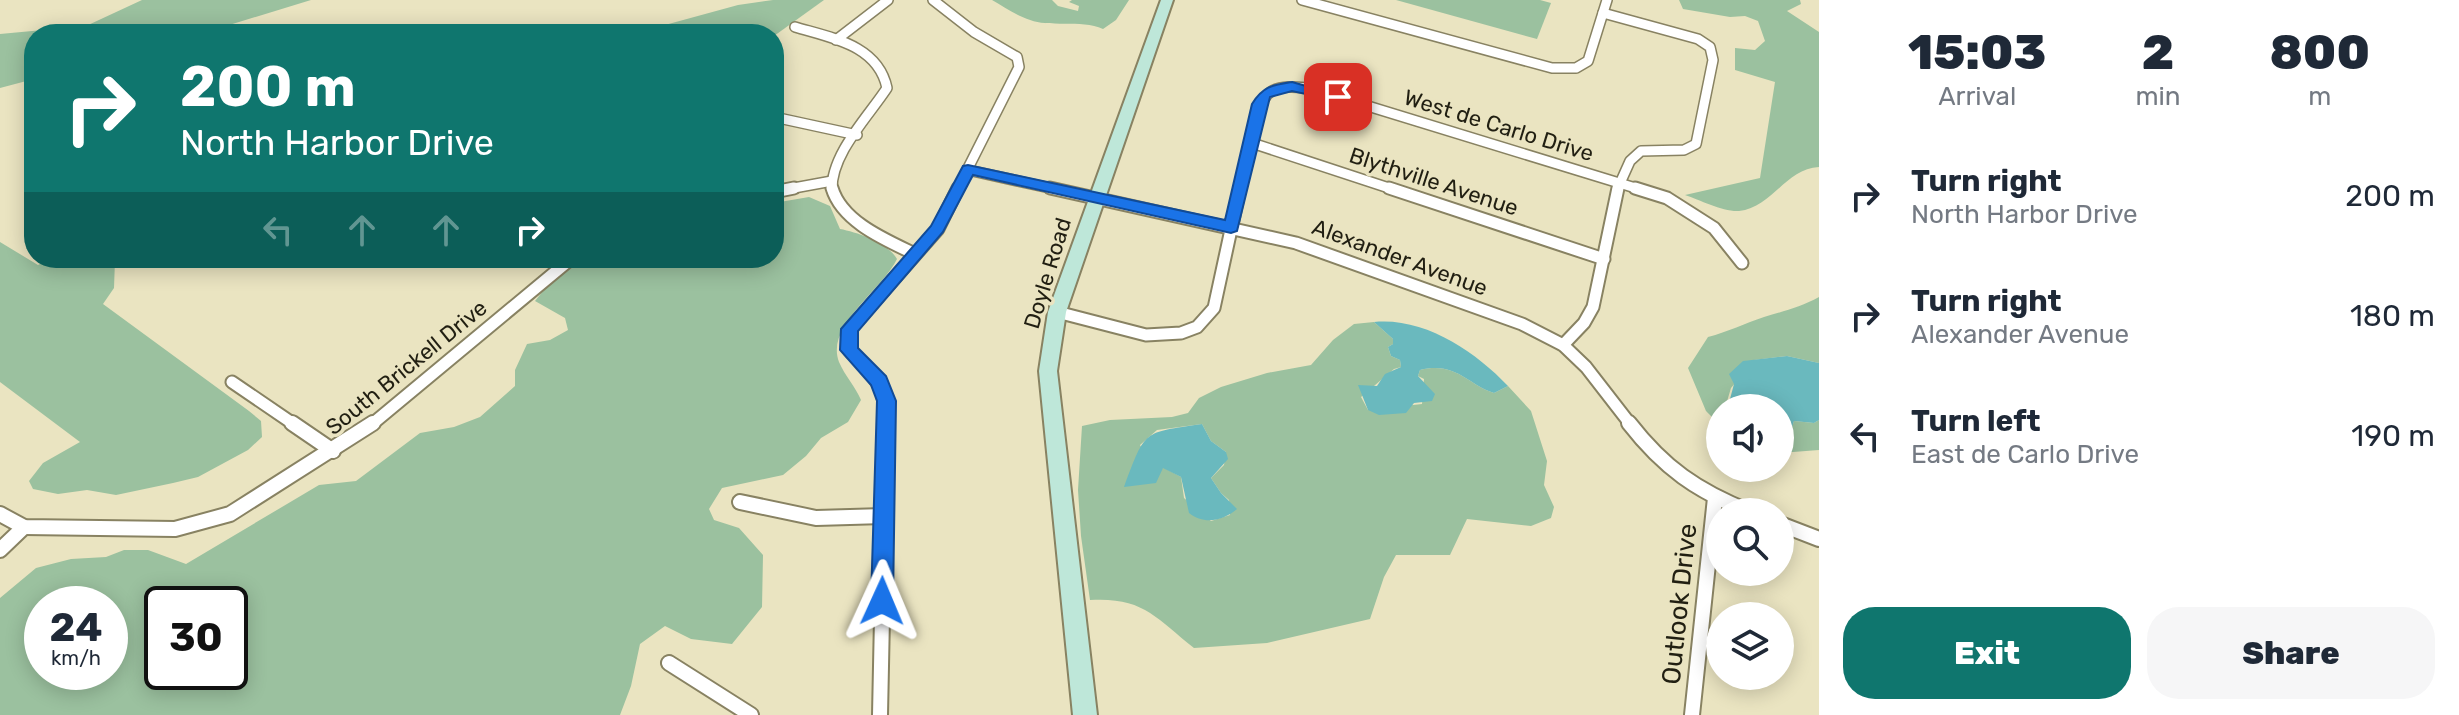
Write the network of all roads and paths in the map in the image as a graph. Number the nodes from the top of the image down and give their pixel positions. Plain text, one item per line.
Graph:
1 (888, 0) edge
2 (933, 0) edge
3 (1167, 0) edge
4 (1302, 0) edge
5 (1607, 0) edge
6 (1603, 13) junction
7 (795, 27) dead end
8 (836, 40) junction
9 (784, 119) edge
10 (857, 135) junction
11 (1252, 143) junction
12 (968, 170) junction
13 (832, 181) junction
14 (1619, 182) junction
15 (784, 190) edge
16 (1096, 198) junction
17 (1231, 227) junction
18 (915, 254) junction
19 (1604, 259) junction
20 (1742, 263) dead end
21 (560, 268) edge
22 (1057, 312) junction
23 (1563, 345) junction
24 (232, 382) dead end
25 (333, 451) junction
26 (1715, 498) edge
27 (740, 502) dead end
28 (0, 514) edge
29 (884, 516) junction
30 (24, 527) junction
31 (1794, 529) edge
32 (1819, 539) edge
33 (0, 550) edge
34 (1706, 583) edge
35 (669, 663) dead end
36 (751, 715) edge
37 (880, 715) edge
38 (1085, 715) edge
39 (1692, 715) edge

1 - 8 street
2 - 12 street
3 - 16 main road, Doyle Road
4 - 6 street
5 - 6 street
6 - 14 street
7 - 8 street
8 - 10 street
9 - 10 street
10 - 13 street
11 - 14 street, West de Carlo Drive
11 - 17 street
11 - 19 street, Blythville Avenue
12 - 16 street, Alexander Avenue
12 - 18 street
13 - 15 street
13 - 18 street
14 - 19 street
14 - 20 street, West de Carlo Drive
16 - 17 street, Alexander Avenue
16 - 22 main road, Doyle Road
17 - 22 street
17 - 23 street, Alexander Avenue
18 - 29 street
19 - 23 street
21 - 25 street, South Brickell Drive
22 - 38 main road, Doyle Road
23 - 26 street, Alexander Avenue
24 - 25 street
25 - 30 street, South Brickell Drive
27 - 29 street
28 - 30 street
29 - 37 street
30 - 33 street
31 - 32 street
34 - 39 street, Outlook Drive
35 - 36 street

